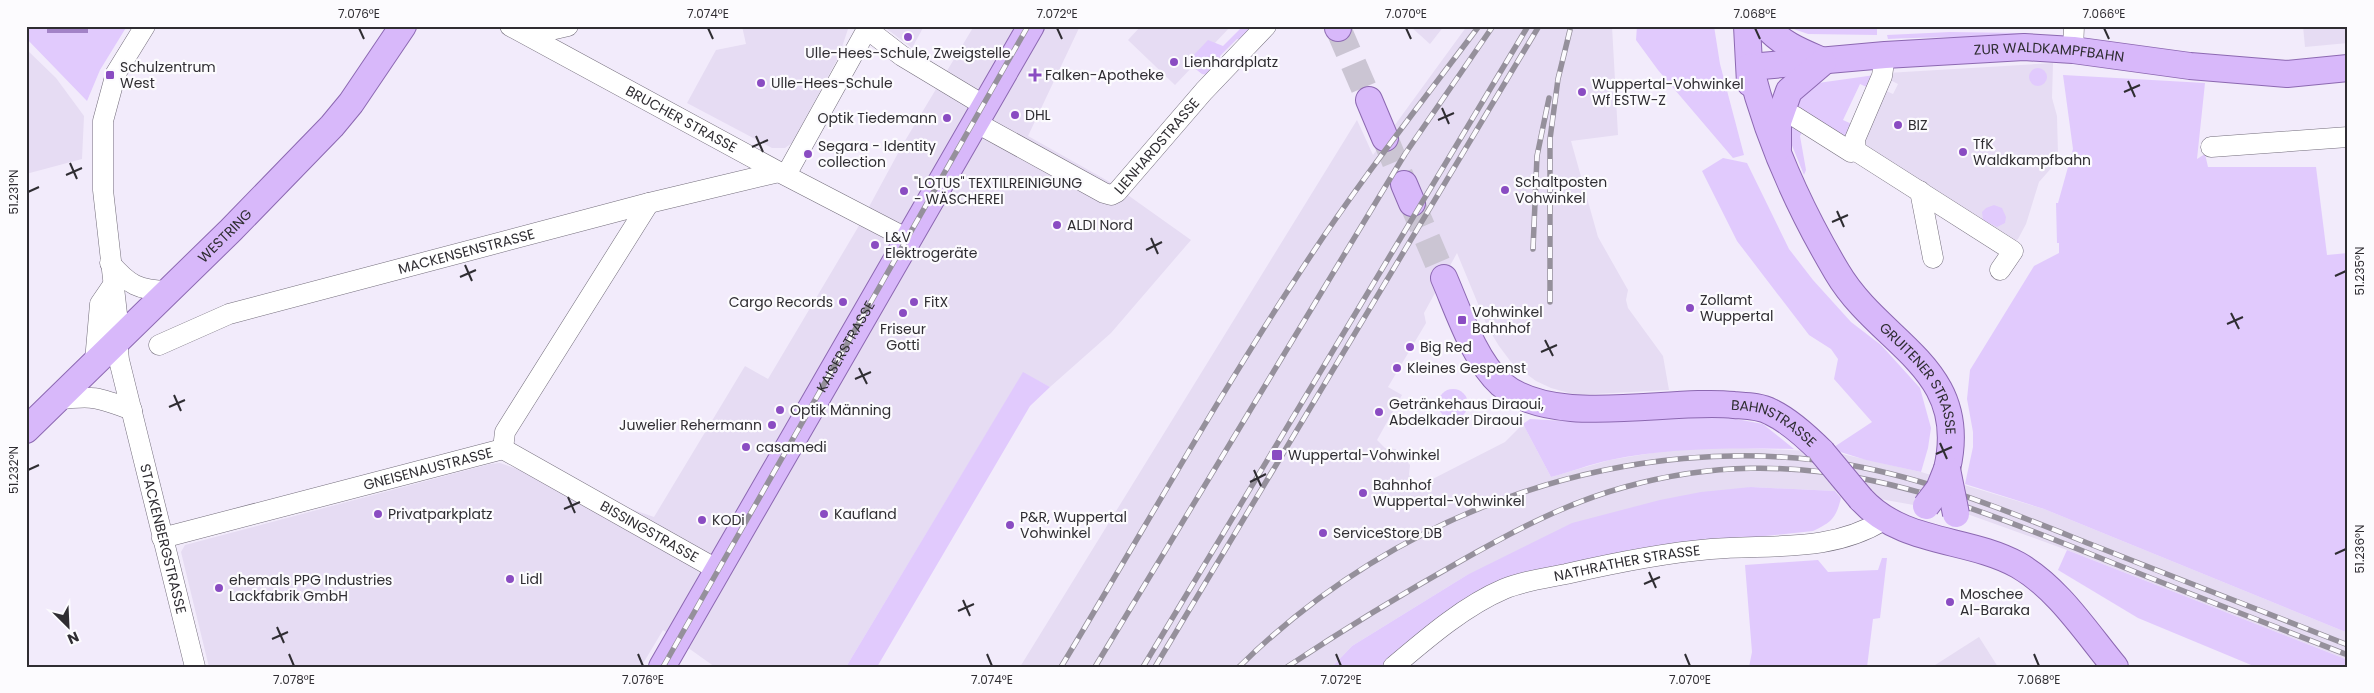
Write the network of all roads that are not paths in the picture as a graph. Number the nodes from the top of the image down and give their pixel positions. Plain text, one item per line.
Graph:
1 (145, 26) edge
2 (402, 26) edge
3 (510, 26) edge
4 (568, 26) edge
5 (1031, 26) edge
6 (1266, 26) edge
7 (1747, 26) edge
8 (1766, 26) edge
9 (866, 28) edge
10 (529, 35) junction
11 (2074, 38) edge
12 (1884, 55) junction
13 (1824, 62) junction
14 (1750, 67) junction
15 (2348, 68) edge
16 (1370, 100) tunnel mouth
17 (980, 114) junction
18 (1794, 116) dead end
19 (2348, 137) edge
20 (1385, 138) tunnel mouth
21 (2211, 147) dead end
22 (1856, 151) junction
23 (1778, 154) junction
24 (782, 174) junction
25 (1920, 191) junction
26 (648, 203) junction
27 (1818, 236) junction
28 (908, 238) junction
29 (1933, 258) dead end
30 (110, 263) junction
31 (2000, 270) dead end
32 (1444, 278) tunnel mouth
33 (113, 285) junction
34 (168, 291) junction
35 (116, 340) junction
36 (159, 345) dead end
37 (95, 361) junction
38 (56, 400) junction
39 (132, 410) junction
40 (26, 430) edge
41 (502, 449) junction
42 (1948, 462) junction
43 (1893, 524) junction
44 (162, 538) junction
45 (1990, 553) junction
46 (718, 570) junction
47 (195, 667) edge
48 (662, 667) edge
49 (1393, 667) edge
50 (2115, 667) edge

1 - 30 street, STACKENBERGSTRASSE
2 - 34 main road, WESTRING
3 - 10 street, BRUCHER STRASSE
4 - 10 street
5 - 17 main road, KAISERSTRASSE
6 - 17 street, LIENHARDSTRASSE
7 - 14 main road, GRUITENER STRASSE
8 - 13 main road
9 - 17 street, LIENHARDSTRASSE
9 - 24 street
10 - 24 street, BRUCHER STRASSE
11 - 12 main road, ZUR WALDKAMPFBAHN
11 - 15 main road, ZUR WALDKAMPFBAHN
12 - 13 main road, ZUR WALDKAMPFBAHN
12 - 22 street
13 - 14 main road, ZUR WALDKAMPFBAHN
13 - 23 main road
14 - 23 main road, GRUITENER STRASSE
14 - 27 main road, GRUITENER STRASSE
16 - 20 main road
17 - 28 main road, KAISERSTRASSE
18 - 22 street
19 - 21 street
22 - 25 street
23 - 27 main road, GRUITENER STRASSE
24 - 26 street, MACKENSENSTRASSE
24 - 28 street, BRUCHER STRASSE
25 - 29 street
25 - 31 street
26 - 36 street, MACKENSENSTRASSE
26 - 41 street, GNEISENAUSTRASSE
27 - 42 main road, GRUITENER STRASSE
28 - 46 main road, KAISERSTRASSE
30 - 33 street, STACKENBERGSTRASSE
30 - 34 street
32 - 43 main road, BAHNSTRASSE, bridge
33 - 35 street, STACKENBERGSTRASSE
33 - 37 street
34 - 35 main road, WESTRING
35 - 37 main road, WESTRING
35 - 39 street, STACKENBERGSTRASSE
37 - 38 main road, WESTRING
38 - 39 street
38 - 40 main road, WESTRING
39 - 44 street, STACKENBERGSTRASSE
41 - 44 street, GNEISENAUSTRASSE
41 - 46 street, BISSINGSTRASSE
42 - 43 main road, GRUITENER STRASSE, bridge
42 - 45 main road, bridge
43 - 45 main road, BAHNSTRASSE
43 - 49 street, NATHRATHER STRASSE
44 - 47 street, STACKENBERGSTRASSE
45 - 50 main road, BAHNSTRASSE
46 - 48 main road, KAISERSTRASSE

